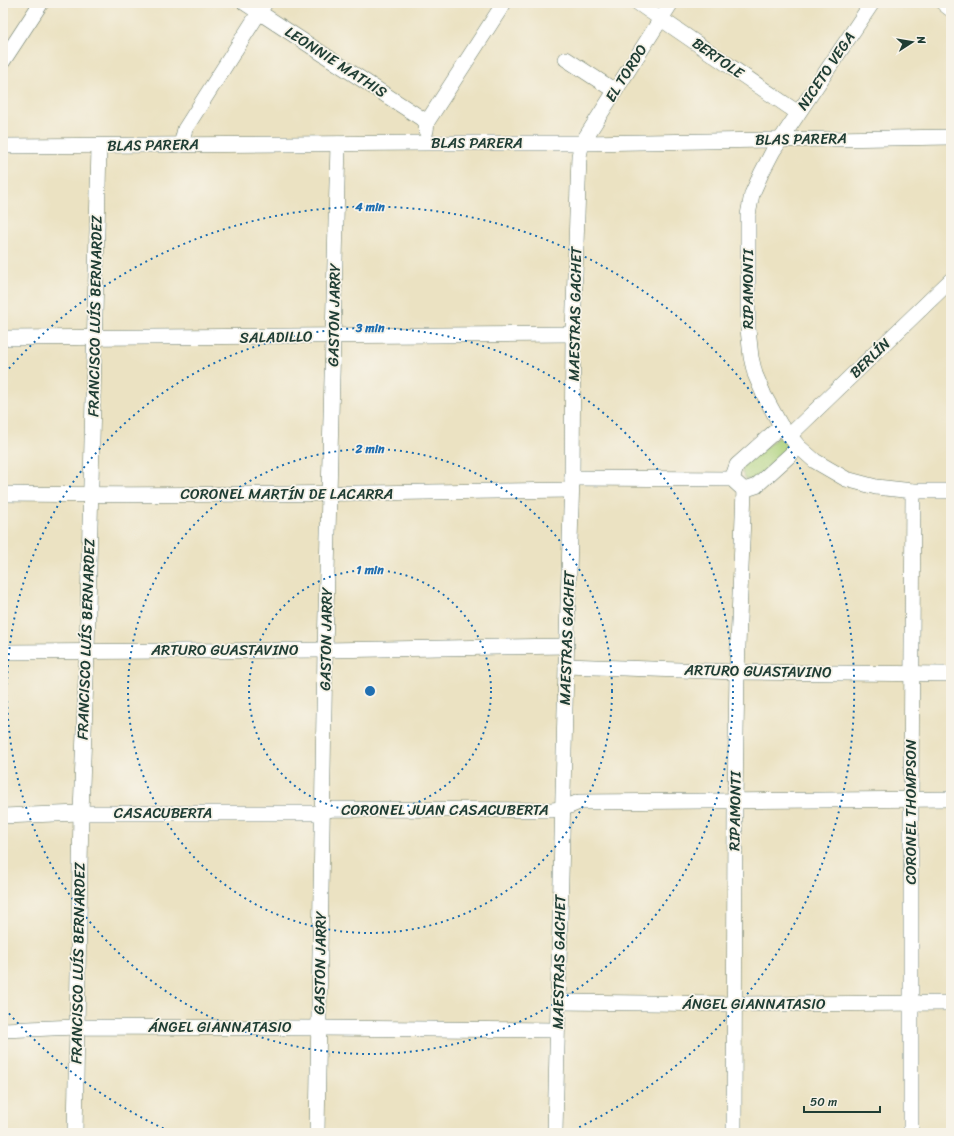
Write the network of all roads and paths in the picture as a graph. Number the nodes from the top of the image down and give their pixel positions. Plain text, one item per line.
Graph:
1 (41, 3) edge
2 (245, 3) edge
3 (504, 3) edge
4 (638, 3) edge
5 (671, 3) edge
6 (872, 3) edge
7 (946, 3) edge
8 (951, 7) edge
9 (262, 8) edge
10 (661, 18) junction
11 (566, 59) dead end
12 (3, 61) edge
13 (615, 91) junction
14 (798, 113) junction
15 (427, 122) junction
16 (3, 134) edge
17 (951, 137) edge
18 (781, 140) junction
19 (426, 143) junction
20 (582, 143) junction
21 (338, 144) junction
22 (181, 145) junction
23 (3, 146) edge
24 (23, 146) junction
25 (99, 146) junction
26 (951, 280) edge
27 (573, 334) junction
28 (333, 336) junction
29 (3, 338) edge
30 (94, 338) junction
31 (785, 431) junction
32 (799, 447) junction
33 (732, 479) junction
34 (572, 484) junction
35 (744, 490) junction
36 (913, 491) junction
37 (951, 491) edge
38 (3, 494) edge
39 (330, 494) junction
40 (90, 495) junction
41 (567, 646) junction
42 (325, 650) junction
43 (87, 651) junction
44 (3, 652) edge
45 (566, 666) junction
46 (737, 672) junction
47 (912, 673) junction
48 (951, 674) edge
49 (911, 798) junction
50 (951, 798) edge
51 (735, 800) junction
52 (562, 809) junction
53 (322, 812) junction
54 (81, 813) junction
55 (3, 816) edge
56 (558, 1002) junction
57 (911, 1003) junction
58 (951, 1003) edge
59 (734, 1004) junction
60 (77, 1027) junction
61 (318, 1028) junction
62 (3, 1030) edge
63 (557, 1030) junction
64 (75, 1133) edge
65 (317, 1133) edge
66 (555, 1133) edge
67 (734, 1133) edge
68 (911, 1133) edge

1 - 12 street
2 - 9 street, LEONNIE MATHIS
3 - 15 street
4 - 10 street, BERTOLE
5 - 10 street, EL TORDO
6 - 14 street, NICETO VEGA
7 - 8 main road
9 - 15 street, LEONNIE MATHIS
9 - 22 street
10 - 13 street, EL TORDO
10 - 14 street, BERTOLE
11 - 13 street
13 - 20 street, EL TORDO
14 - 18 street, NICETO VEGA
15 - 19 street
16 - 24 street
17 - 18 street, BLAS PARERA
18 - 20 street, BLAS PARERA
18 - 31 street, RIPAMONTI
19 - 20 street, BLAS PARERA
19 - 21 street, BLAS PARERA
20 - 27 street, MAESTRAS GACHET
21 - 22 street, BLAS PARERA
21 - 28 street, GASTON JARRY
22 - 25 street, BLAS PARERA
23 - 24 street, BLAS PARERA
24 - 25 street, BLAS PARERA
25 - 30 street, FRANCISCO LUÍS BERNARDEZ
26 - 31 street, BERLÍN
27 - 28 street, SALADILLO
27 - 34 street, MAESTRAS GACHET
28 - 30 street, SALADILLO
28 - 39 street, GASTON JARRY
29 - 30 street, SALADILLO
30 - 40 street, FRANCISCO LUÍS BERNARDEZ
31 - 32 street
31 - 33 street, BERLÍN
32 - 35 street
32 - 36 street
33 - 34 street, CORONEL MARTÍN DE LACARRA
33 - 35 street
34 - 39 street, CORONEL MARTÍN DE LACARRA
34 - 41 street, MAESTRAS GACHET
35 - 46 street, RIPAMONTI
36 - 37 street
36 - 47 street, CORONEL THOMPSON
38 - 40 street, CORONEL MARTÍN DE LACARRA
39 - 40 street, CORONEL MARTÍN DE LACARRA
39 - 42 street, GASTON JARRY
40 - 43 street, FRANCISCO LUÍS BERNARDEZ
41 - 42 street, ARTURO GUASTAVINO
41 - 45 street, MAESTRAS GACHET
42 - 43 street, ARTURO GUASTAVINO
42 - 53 street, GASTON JARRY
43 - 44 street, ARTURO GUASTAVINO
43 - 54 street, FRANCISCO LUÍS BERNARDEZ
45 - 46 street, ARTURO GUASTAVINO
45 - 52 street, MAESTRAS GACHET
46 - 47 street, ARTURO GUASTAVINO
46 - 51 street, RIPAMONTI
47 - 48 street, ARTURO GUASTAVINO
47 - 49 street, CORONEL THOMPSON
49 - 50 street, CORONEL JUAN CASACUBERTA
49 - 51 street, CORONEL JUAN CASACUBERTA
49 - 57 street, CORONEL THOMPSON
51 - 52 street, CORONEL JUAN CASACUBERTA
51 - 59 street, RIPAMONTI
52 - 53 street, CORONEL JUAN CASACUBERTA
52 - 56 street, MAESTRAS GACHET
53 - 54 street, CASACUBERTA
53 - 61 street, GASTON JARRY
54 - 55 street, CASACUBERTA
54 - 60 street, FRANCISCO LUÍS BERNARDEZ
56 - 59 street, ÁNGEL GIANNATASIO
56 - 63 street, MAESTRAS GACHET
57 - 58 street, ÁNGEL GIANNATASIO
57 - 59 street, ÁNGEL GIANNATASIO
57 - 68 street, CORONEL THOMPSON
59 - 67 street, RIPAMONTI
60 - 61 street, ÁNGEL GIANNATASIO
60 - 62 street, ÁNGEL GIANNATASIO
60 - 64 street, FRANCISCO LUÍS BERNARDEZ
61 - 63 street, ÁNGEL GIANNATASIO
61 - 65 street, GASTON JARRY
63 - 66 street, MAESTRAS GACHET

